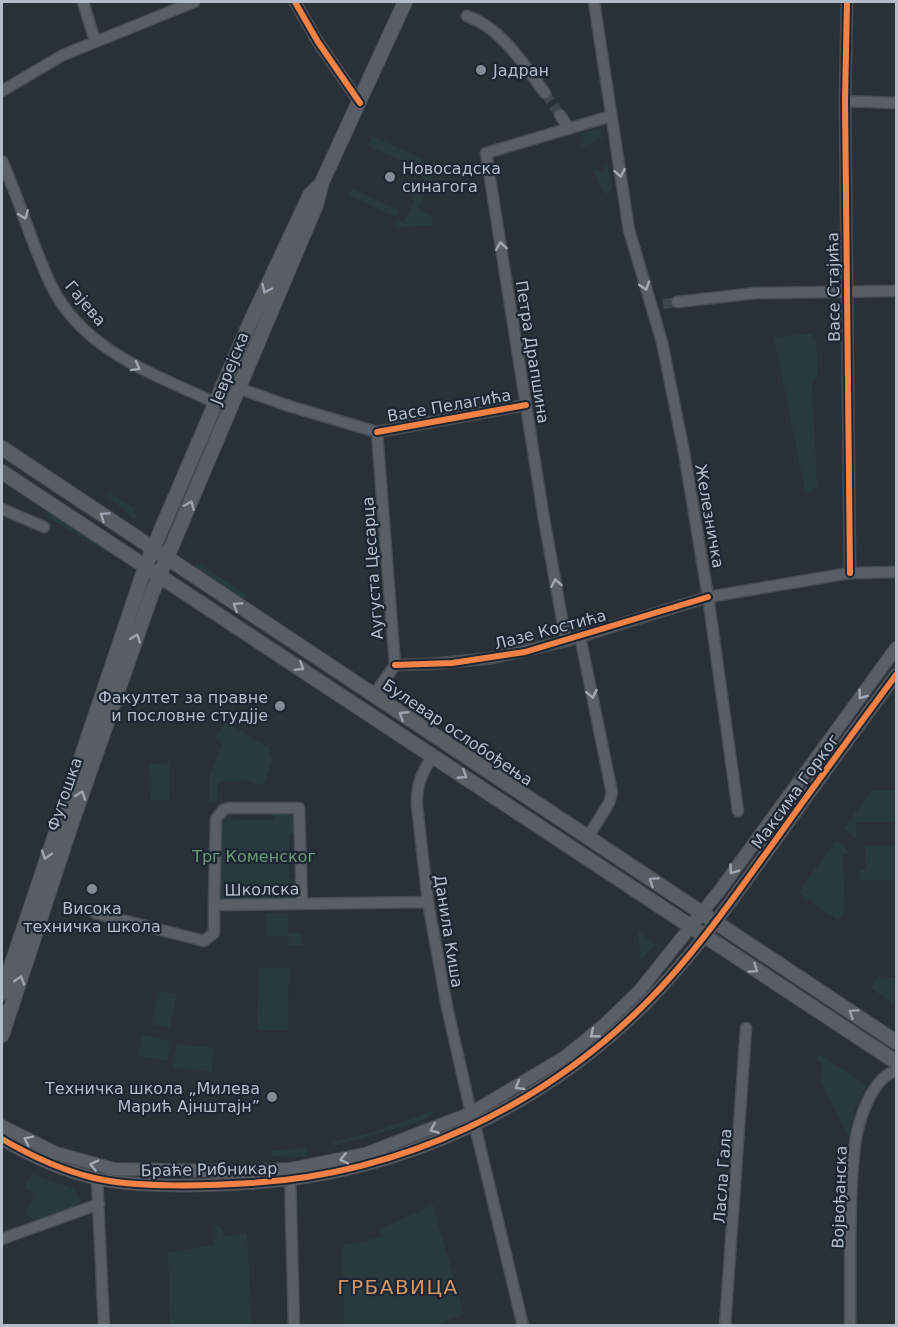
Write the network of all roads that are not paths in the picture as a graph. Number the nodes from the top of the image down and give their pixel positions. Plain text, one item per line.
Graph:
1 (83, 2) edge
2 (194, 2) edge
3 (295, 2) edge
4 (405, 2) edge
5 (594, 2) edge
6 (847, 2) edge
7 (467, 16) dead end
8 (95, 41) junction
9 (2, 91) edge
10 (545, 93) tunnel mouth
11 (845, 101) junction
12 (360, 103) junction
13 (897, 103) edge
14 (560, 116) tunnel mouth
15 (610, 116) junction
16 (569, 129) junction
17 (2, 160) edge
18 (322, 182) junction
19 (846, 290) junction
20 (897, 291) edge
21 (677, 302) tunnel mouth
22 (663, 304) tunnel mouth
23 (652, 306) junction
24 (238, 388) junction
25 (216, 403) junction
26 (526, 405) junction
27 (377, 432) junction
28 (2, 448) edge
29 (2, 472) edge
30 (2, 509) edge
31 (44, 527) dead end
32 (149, 557) junction
33 (163, 566) junction
34 (873, 571) junction
35 (897, 572) edge
36 (850, 573) junction
37 (897, 579) edge
38 (708, 597) junction
39 (580, 636) junction
40 (566, 641) junction
41 (897, 648) edge
42 (395, 665) junction
43 (897, 675) edge
44 (374, 696) junction
45 (433, 755) junction
46 (738, 811) dead end
47 (588, 837) junction
48 (428, 902) junction
49 (302, 903) junction
50 (214, 905) junction
51 (95, 913) dead end
52 (702, 913) junction
53 (716, 923) junction
54 (691, 927) junction
55 (705, 936) junction
56 (2, 993) edge
57 (746, 1028) dead end
58 (2, 1035) edge
59 (897, 1042) edge
60 (878, 1050) junction
61 (897, 1062) edge
62 (897, 1071) edge
63 (884, 1076) junction
64 (473, 1119) junction
65 (2, 1126) edge
66 (2, 1139) edge
67 (290, 1175) junction
68 (97, 1179) junction
69 (99, 1204) junction
70 (2, 1239) edge
71 (104, 1326) edge
72 (294, 1326) edge
73 (523, 1326) edge
74 (725, 1326) edge
75 (850, 1326) edge

1 - 8 street
2 - 8 street
3 - 12 street
4 - 12 main road, Јеврејска
5 - 15 street, Железничка
6 - 11 street, Васе Стајића
7 - 10 street
8 - 9 street
11 - 13 street
11 - 19 street, Васе Стајића
12 - 18 main road, Јеврејска
14 - 16 street
15 - 16 street
15 -> 23 street, Железничка
26 -> 16 street, Петра Драпшина
17 -> 25 street, Гајева
18 - 24 main road, Јеврејска
18 -> 25 main road, Јеврејска
19 - 20 street
19 - 21 street, Васе Стајића
19 - 36 street, Васе Стајића
22 - 23 street
23 - 38 street, Железничка
24 - 27 street, Васе Пелагића
33 -> 24 main road, Јеврејска
25 - 32 main road, Јеврејска
26 - 27 street, Васе Пелагића
40 -> 26 street, Петра Драпшина
27 - 42 street, Аугуста Цесарца
32 -> 28 main road, Булевар ослобођења
29 - 32 main road, Булевар ослобођења
30 - 31 street
32 - 33 main road, Булевар ослобођења
32 -> 56 main road, Футошка
44 -> 33 main road, Булевар ослобођења
33 -> 45 main road, Булевар ослобођења
58 -> 33 main road, Футошка
34 - 35 street, Лазе Костића
34 - 36 street, Лазе Костића
34 - 37 street
36 - 38 street, Лазе Костића
38 - 39 street, Лазе Костића
38 - 46 street, Железничка
39 - 40 street, Лазе Костића
39 -> 47 street
40 - 42 street, Лазе Костића
41 -> 52 street, Максима Горког
42 - 44 street
43 - 53 street, Максима Горког
47 -> 44 main road, Булевар ослобођења
45 - 48 street, Данила Киша
45 -> 54 main road, Булевар ослобођења
52 -> 47 main road, Булевар ослобођења
48 - 49 street, Школска
48 - 64 street, Данила Киша
49 - 50 street, Школска
49 - 50 street
50 - 51 street, Школска
52 - 53 main road, Булевар ослобођења
52 - 54 street, Максима Горког
53 - 55 street, Максима Горког
59 -> 53 main road, Булевар ослобођења
54 - 55 main road, Булевар ослобођења
54 -> 64 street, Браће Рибникар
55 -> 60 main road, Булевар ослобођења
55 - 64 street, Браће Рибникар
57 - 74 street, Ласла Гала
60 - 61 main road, Булевар ослобођења
60 - 63 street
62 - 63 street
63 - 75 street, Војвођанска
64 - 67 street, Браће Рибникар
64 - 73 street, Данила Киша
67 -> 65 street, Браће Рибникар
66 - 68 street, Браће Рибникар
67 - 68 street, Браће Рибникар
67 - 72 street
68 - 69 street
69 - 70 street
69 - 71 street

